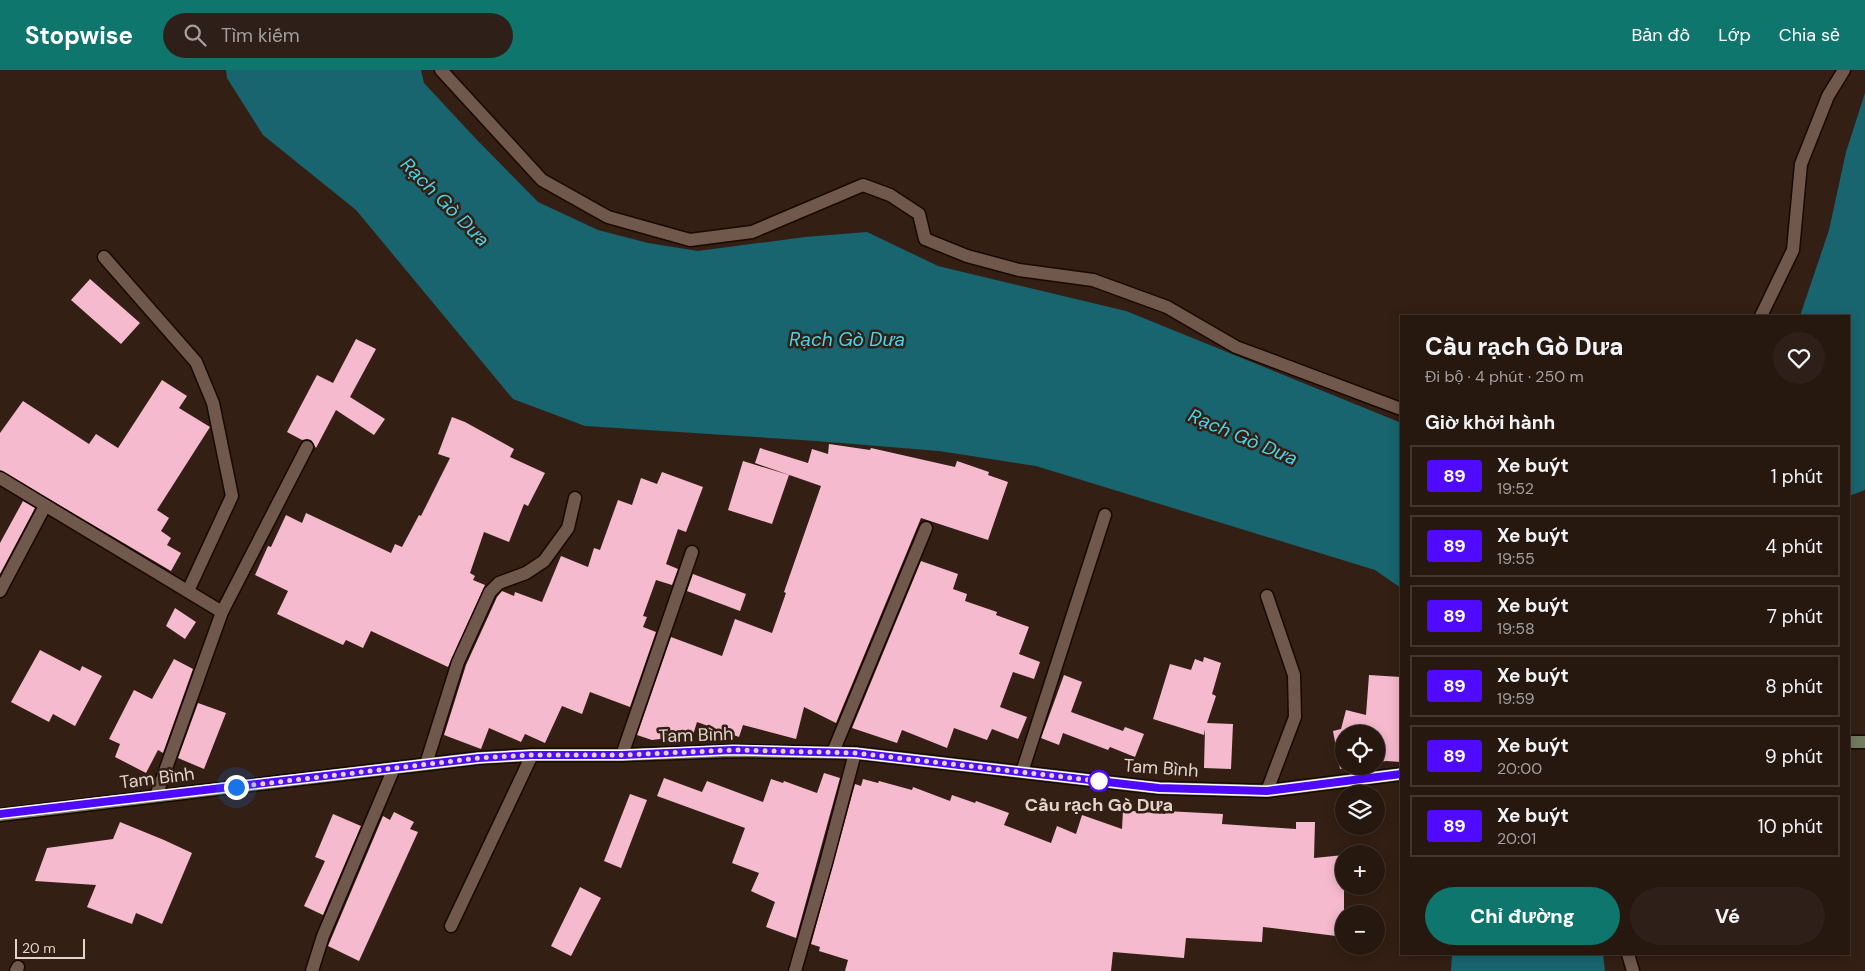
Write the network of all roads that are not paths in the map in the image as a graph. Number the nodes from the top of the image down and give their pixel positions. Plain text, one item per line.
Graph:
1 (441, 70) edge
2 (1844, 70) edge
3 (104, 257) dead end
4 (1761, 315) edge
5 (1400, 409) edge
6 (307, 446) dead end
7 (0, 478) edge
8 (575, 498) dead end
9 (45, 506) junction
10 (1105, 515) dead end
11 (926, 528) dead end
12 (692, 552) dead end
13 (0, 590) edge
14 (188, 591) junction
15 (1267, 596) dead end
16 (222, 612) junction
17 (1850, 742) edge
18 (1865, 742) edge
19 (833, 752) junction
20 (855, 753) junction
21 (532, 755) junction
22 (622, 755) junction
23 (426, 764) junction
24 (394, 768) junction
25 (1022, 772) junction
26 (1397, 774) edge
27 (1267, 791) junction
28 (156, 796) junction
29 (0, 814) edge
30 (451, 926) dead end
31 (1628, 955) edge
32 (312, 971) edge
33 (795, 971) edge
34 (1633, 971) edge

1 - 5 street
2 - 4 street
3 - 14 street
6 - 16 street
7 - 9 street
8 - 23 street
9 - 13 street
9 - 14 street
10 - 25 street
11 - 19 street
12 - 22 street
14 - 16 street
15 - 27 street
16 - 28 street
17 - 18 main road
19 - 20 main road, Tam Bình
19 - 22 main road, Tam Bình
20 - 25 main road, Tam Bình
20 - 33 street
21 - 22 main road, Tam Bình
21 - 23 main road, Tam Bình
21 - 30 street
23 - 24 main road, Tam Bình
24 - 28 main road, Tam Bình
24 - 32 street
25 - 27 main road, Tam Bình
26 - 27 main road, Tam Bình
28 - 29 main road, Tam Bình
31 - 34 street

